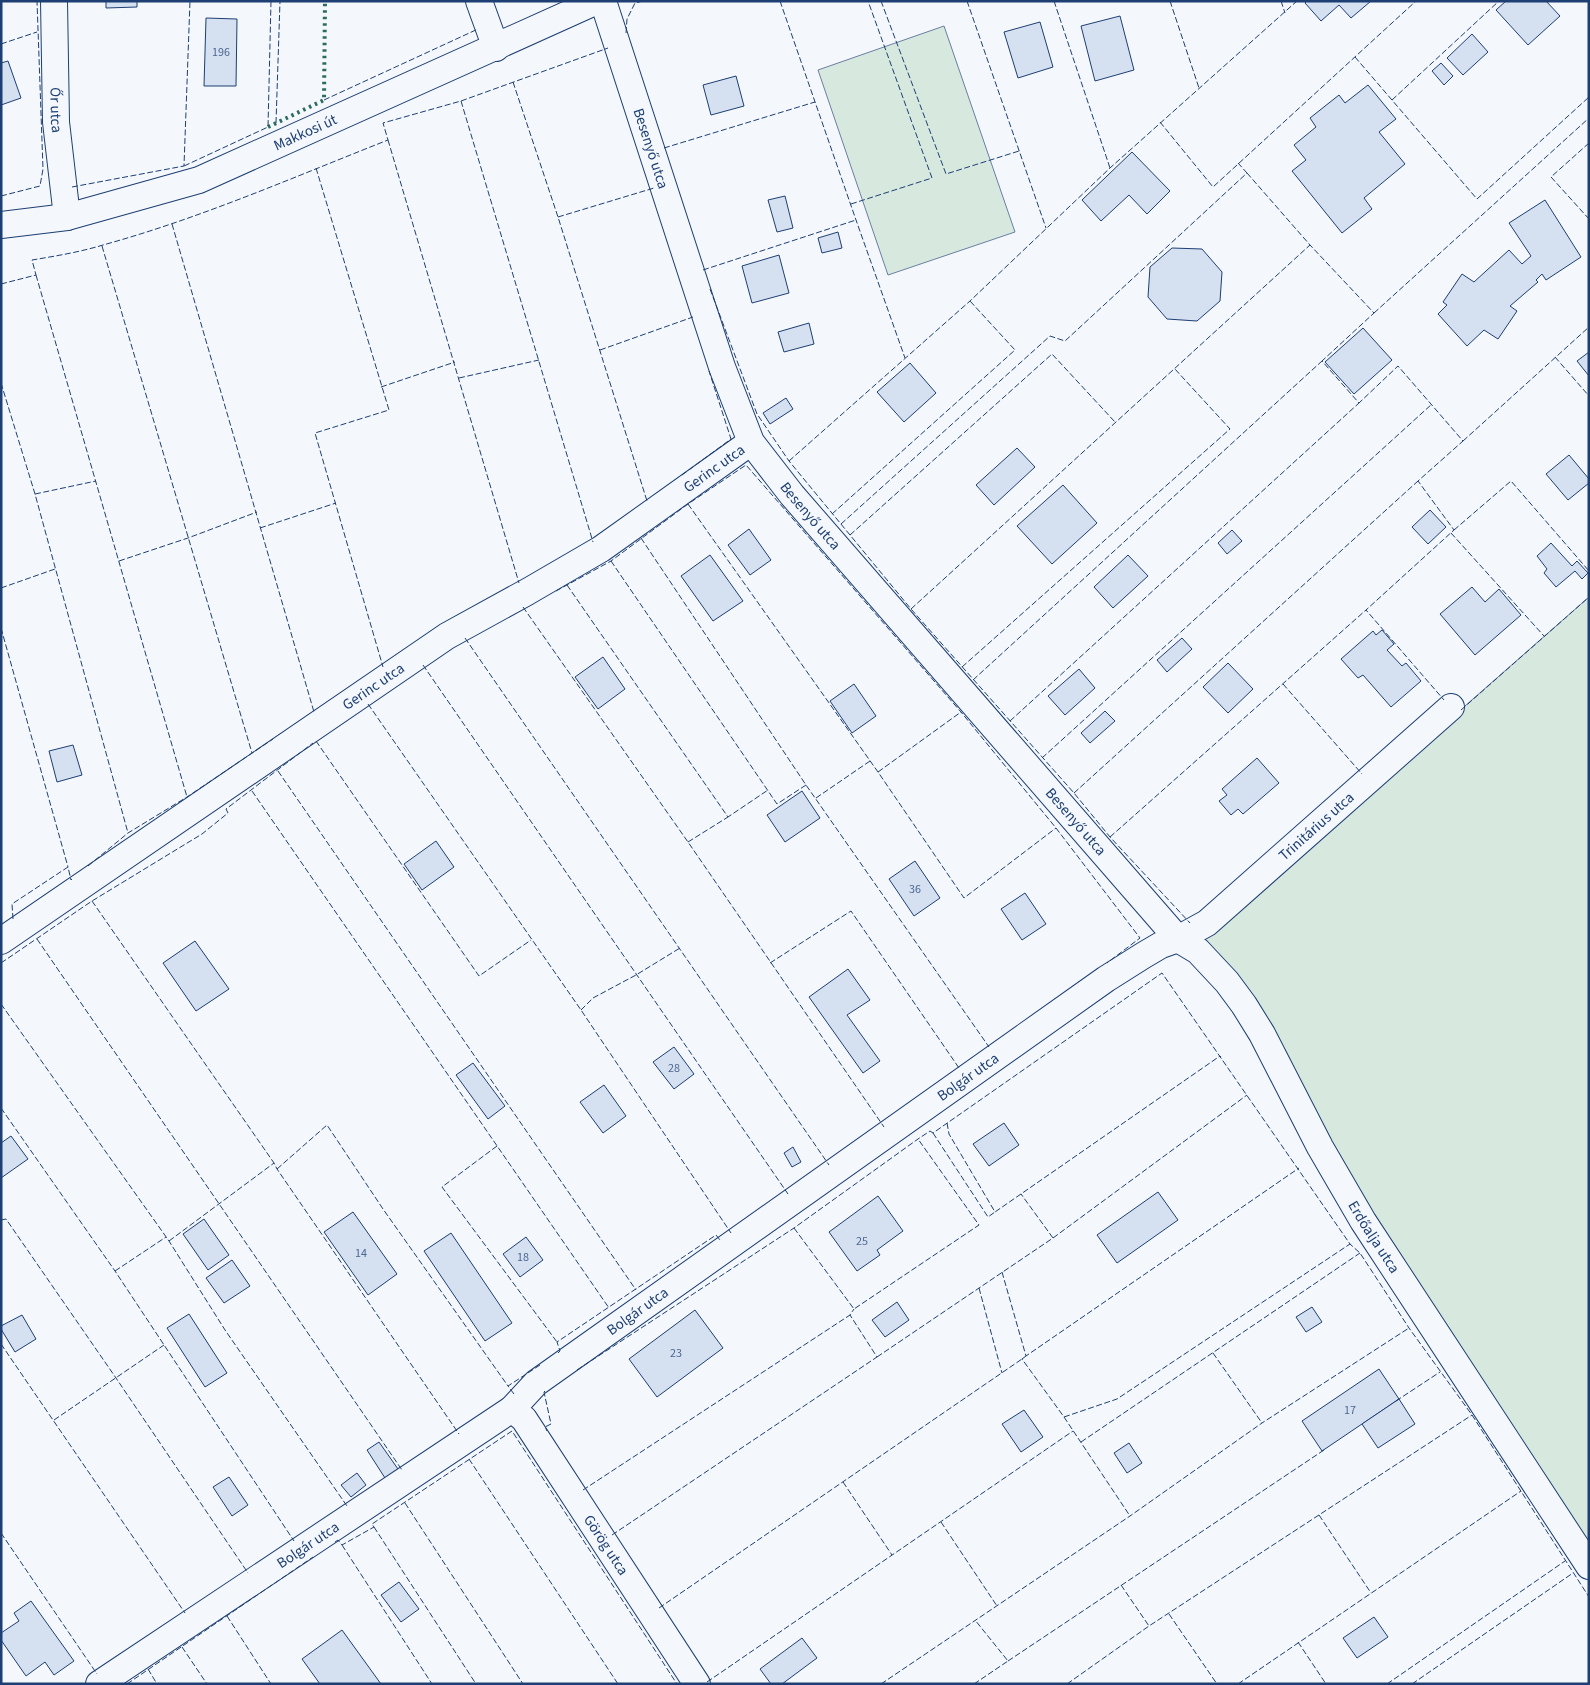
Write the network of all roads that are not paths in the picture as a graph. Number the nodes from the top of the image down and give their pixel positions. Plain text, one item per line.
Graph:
1 (54, 1) edge
2 (479, 1) edge
3 (598, 1) edge
4 (603, 1) edge
5 (496, 48) junction
6 (67, 217) junction
7 (1, 224) edge
8 (751, 442) junction
9 (1451, 707) dead end
10 (1178, 939) junction
11 (1, 941) edge
12 (512, 1409) junction
13 (1589, 1566) edge
14 (99, 1684) edge
15 (697, 1684) edge

1 - 6 street, Őr utca
2 - 5 street
3 - 5 street, Makkosi út
4 - 8 street, Besenyő utca
5 - 6 street, Makkosi út
6 - 7 street, Makkosi út
8 - 10 street, Besenyő utca
8 - 11 street, Gerinc utca
9 - 10 street, Trinitárius utca
10 - 12 street, Bolgár utca
10 - 13 street, Erdőalja utca
12 - 14 street, Bolgár utca
12 - 15 street, Görög utca

